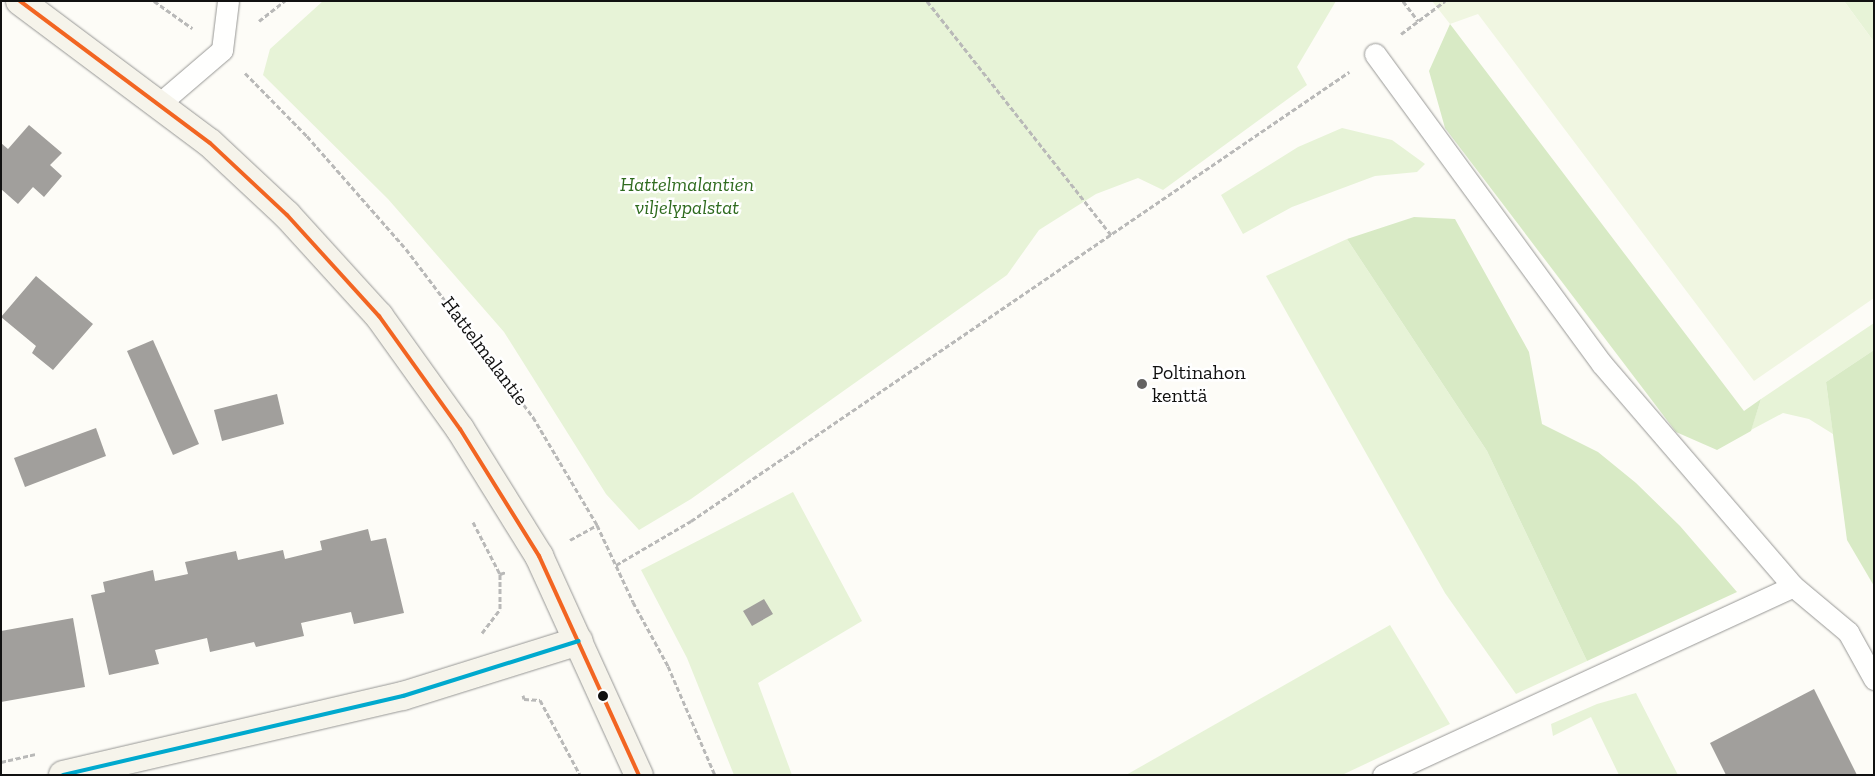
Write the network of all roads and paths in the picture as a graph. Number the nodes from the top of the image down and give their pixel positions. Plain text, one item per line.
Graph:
1 (20, 1) edge
2 (154, 1) edge
3 (228, 1) edge
4 (927, 1) edge
5 (1403, 1) edge
6 (1445, 1) edge
7 (1418, 21) junction
8 (222, 50) junction
9 (1375, 54) junction
10 (159, 104) junction
11 (1110, 235) junction
12 (470, 517) dead end
13 (597, 525) junction
14 (539, 556) junction
15 (616, 566) junction
16 (500, 574) junction
17 (1793, 586) junction
18 (488, 625) junction
19 (476, 641) dead end
20 (579, 641) junction
21 (507, 662) junction
22 (1874, 679) edge
23 (40, 752) dead end
24 (1, 762) edge
25 (63, 775) edge
26 (580, 775) edge
27 (639, 775) edge
28 (715, 775) edge
29 (1383, 775) edge

1 - 10 main road
2 - 8 path, Hattelmalantie
3 - 8 lane
4 - 11 path
5 - 7 path
6 - 7 path
7 - 9 path
8 - 10 lane
8 - 13 path, Hattelmalantie
9 - 11 path
9 - 17 lane
10 - 14 main road
11 - 15 path
12 - 16 path
13 - 14 path
13 - 15 path, Hattelmalantie
14 - 16 path
14 - 20 main road
15 - 28 path, Hattelmalantie
16 - 18 path
17 - 22 lane
17 - 29 lane
18 - 19 path
18 - 21 path
20 - 21 main road
20 - 27 main road
21 - 25 main road
21 - 26 path
23 - 24 path

